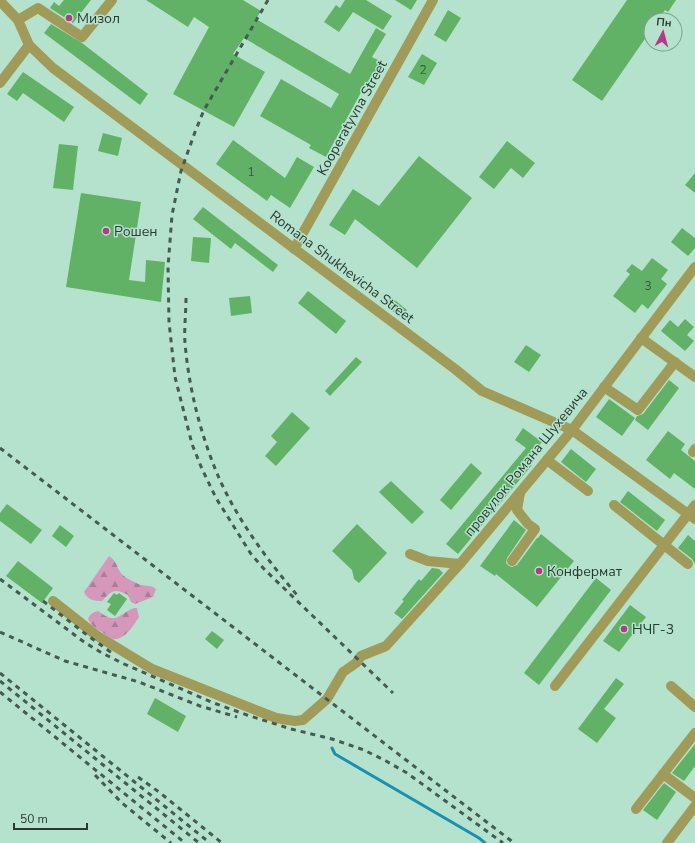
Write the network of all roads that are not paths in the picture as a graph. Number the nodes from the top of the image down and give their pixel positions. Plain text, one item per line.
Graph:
1 (112, 0) edge
2 (433, 0) edge
3 (0, 1) edge
4 (18, 20) junction
5 (29, 45) junction
6 (0, 84) edge
7 (294, 249) junction
8 (695, 267) edge
9 (641, 338) junction
10 (675, 362) junction
11 (695, 376) edge
12 (604, 387) junction
13 (572, 430) junction
14 (547, 460) junction
15 (520, 491) junction
16 (588, 491) dead end
17 (614, 505) dead end
18 (695, 505) edge
19 (692, 517) edge
20 (665, 546) junction
21 (410, 554) dead end
22 (512, 560) dead end
23 (460, 564) junction
24 (688, 564) dead end
25 (53, 601) dead end
26 (555, 686) dead end
27 (671, 686) dead end
28 (695, 707) edge
29 (695, 733) edge
30 (663, 774) junction
31 (695, 798) edge
32 (695, 806) edge
33 (636, 809) dead end
34 (667, 843) edge

1 - 4 street
2 - 7 street, Kooperatyvna Street
3 - 4 street, Romana Shukhevicha Street
4 - 5 street, Romana Shukhevicha Street
5 - 6 street
5 - 7 street, Romana Shukhevicha Street
7 - 13 street, Romana Shukhevicha Street
8 - 9 street, провулок Романа Шухевича
9 - 10 street
9 - 12 street, провулок Романа Шухевича
10 - 11 street
10 - 12 street
12 - 13 street, провулок Романа Шухевича
13 - 14 street, провулок Романа Шухевича
13 - 19 street, Romana Shukhevicha Street
14 - 15 street, провулок Романа Шухевича
14 - 16 street
15 - 22 street
15 - 23 street, провулок Романа Шухевича
17 - 20 street
18 - 19 street
19 - 20 street
20 - 24 street
20 - 26 street
21 - 23 street
23 - 25 street, провулок Романа Шухевича
27 - 28 street
29 - 30 street
30 - 31 street
30 - 33 street
32 - 34 street

